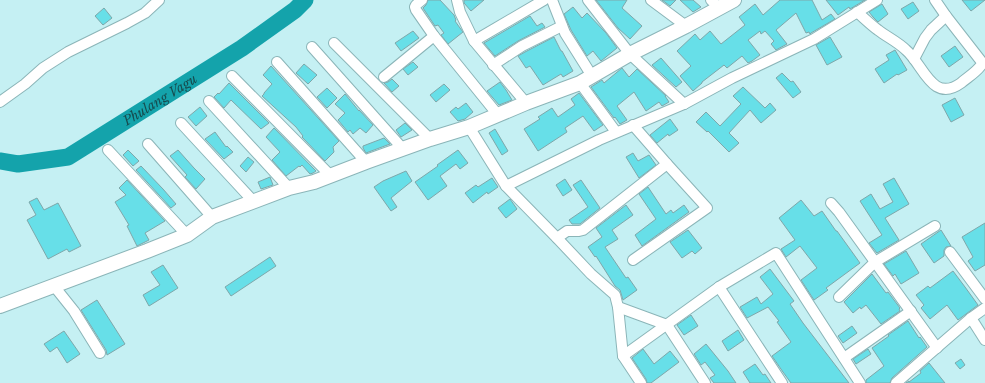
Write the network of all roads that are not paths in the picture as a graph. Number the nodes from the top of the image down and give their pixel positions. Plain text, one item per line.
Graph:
1 (160, 0) edge
2 (422, 0) edge
3 (457, 0) edge
4 (544, 0) edge
5 (552, 0) edge
6 (588, 0) edge
7 (651, 0) edge
8 (734, 0) edge
9 (877, 0) edge
10 (935, 0) edge
11 (715, 4) edge
12 (857, 12) junction
13 (946, 16) junction
14 (562, 26) junction
15 (686, 26) junction
16 (434, 36) junction
17 (474, 41) junction
18 (334, 43) dead end
19 (312, 47) dead end
20 (630, 54) junction
21 (914, 59) junction
22 (276, 62) dead end
23 (493, 65) junction
24 (232, 76) dead end
25 (384, 77) dead end
26 (586, 79) junction
27 (209, 101) dead end
28 (0, 102) edge
29 (526, 103) junction
30 (684, 104) junction
31 (498, 115) junction
32 (181, 123) dead end
33 (633, 125) junction
34 (469, 127) junction
35 (616, 132) junction
36 (430, 139) junction
37 (148, 144) dead end
38 (403, 149) junction
39 (108, 150) dead end
40 (366, 162) junction
41 (667, 164) junction
42 (331, 176) junction
43 (506, 186) junction
44 (289, 188) junction
45 (254, 202) junction
46 (831, 203) dead end
47 (212, 217) junction
48 (935, 226) dead end
49 (187, 235) junction
50 (558, 238) junction
51 (950, 252) dead end
52 (633, 260) dead end
53 (875, 262) junction
54 (54, 286) junction
55 (719, 287) junction
56 (839, 296) dead end
57 (985, 299) edge
58 (0, 306) edge
59 (618, 307) junction
60 (985, 308) edge
61 (911, 311) junction
62 (971, 318) junction
63 (667, 325) junction
64 (985, 340) edge
65 (937, 348) junction
66 (100, 353) dead end
67 (623, 356) junction
68 (844, 358) junction
69 (641, 383) edge
70 (705, 383) edge
71 (782, 383) edge
72 (860, 383) edge
73 (896, 383) edge

1 - 28 street
2 - 16 street
3 - 17 street
4 - 17 street
5 - 14 street
6 - 20 street
7 - 15 street
8 - 11 street
9 - 12 street
10 - 13 street
11 - 15 street
12 - 21 street
12 - 30 street
13 - 21 street
13 - 21 street
14 - 23 street
14 - 26 street
15 - 20 street
16 - 25 street
16 - 31 street
17 - 23 street
18 - 36 street
19 - 38 street
20 - 26 street
20 - 30 street
22 - 40 street
23 - 29 street
24 - 42 street
26 - 29 street
26 - 35 street
27 - 44 street
29 - 31 street
30 - 33 street
31 - 34 street
32 - 45 street
33 - 35 street
33 - 41 street
34 - 36 street
34 - 43 street
35 - 43 street
36 - 38 street
37 - 47 street
38 - 40 street
39 - 49 street
40 - 42 street
41 - 50 street
41 - 52 street
42 - 44 street
43 - 50 street
44 - 45 street
45 - 47 street
46 - 53 street
47 - 49 street
48 - 53 street
49 - 54 street
50 - 59 street
51 - 57 street
53 - 56 street
53 - 61 street
54 - 58 street
54 - 66 street
55 - 63 street
55 - 68 street
55 - 71 street
59 - 63 street
59 - 67 street
60 - 62 street
61 - 65 street
61 - 68 street
62 - 64 street
62 - 65 street
63 - 67 street
63 - 70 street
65 - 73 street
67 - 69 street
68 - 72 street

